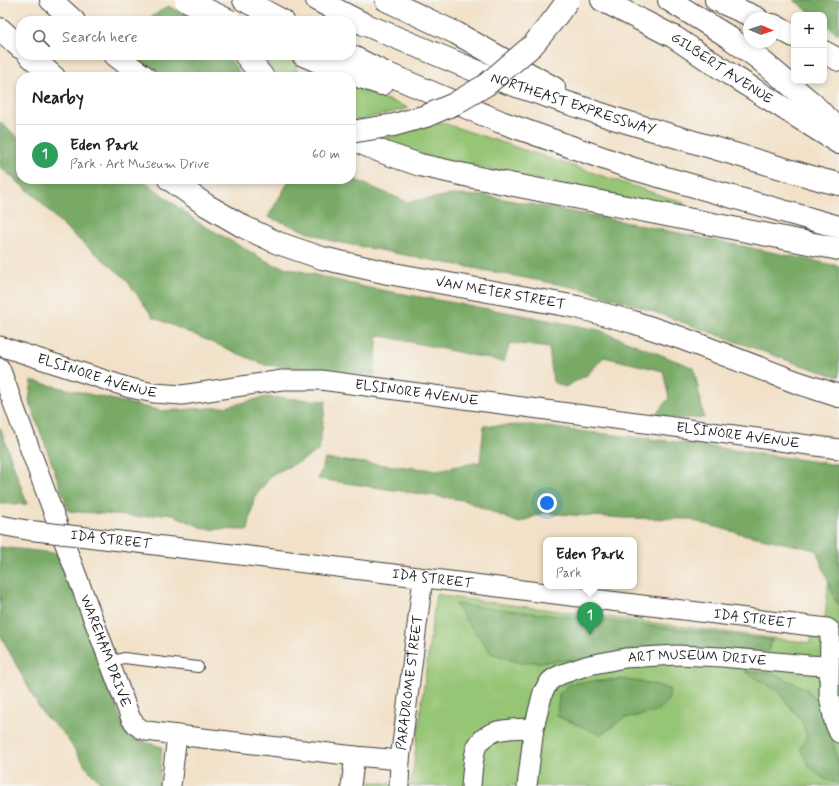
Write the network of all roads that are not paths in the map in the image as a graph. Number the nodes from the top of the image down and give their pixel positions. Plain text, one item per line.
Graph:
1 (51, 0) edge
2 (186, 0) edge
3 (211, 0) edge
4 (244, 0) edge
5 (317, 0) edge
6 (386, 0) edge
7 (568, 0) edge
8 (602, 0) edge
9 (669, 0) edge
10 (716, 0) edge
11 (743, 12) edge
12 (69, 16) edge
13 (220, 16) edge
14 (220, 16) edge
15 (273, 16) edge
16 (348, 16) edge
17 (356, 20) edge
18 (779, 28) edge
19 (0, 29) edge
20 (791, 34) edge
21 (16, 43) edge
22 (827, 54) edge
23 (356, 58) edge
24 (35, 60) edge
25 (122, 60) edge
26 (249, 60) edge
27 (315, 60) edge
28 (839, 60) edge
29 (48, 72) edge
30 (138, 72) edge
31 (259, 72) edge
32 (347, 72) edge
33 (356, 75) edge
34 (598, 113) junction
35 (502, 122) junction
36 (356, 131) edge
37 (839, 131) edge
38 (356, 141) edge
39 (839, 143) edge
40 (176, 184) edge
41 (839, 184) edge
42 (839, 227) edge
43 (839, 249) edge
44 (0, 346) edge
45 (0, 368) edge
46 (839, 396) edge
47 (839, 449) edge
48 (0, 525) edge
49 (423, 578) junction
50 (834, 631) edge
51 (110, 662) junction
52 (829, 666) junction
53 (198, 667) dead end
54 (534, 728) junction
55 (839, 733) edge
56 (177, 735) junction
57 (355, 756) junction
58 (400, 760) junction
59 (170, 786) edge
60 (351, 786) edge
61 (399, 786) edge
62 (471, 786) edge
63 (527, 786) edge

1 - 12 main road
2 - 13 main road, bridge
3 - 14 main road
4 - 15 main road
5 - 16 main road, NORTHEAST EXPRESSWAY
6 - 34 main road
7 - 36 main road, bridge
8 - 39 main road, GILBERT AVENUE
9 - 37 main road, GILBERT AVENUE
10 - 11 main road
17 - 34 main road, NORTHEAST EXPRESSWAY
18 - 20 main road
19 - 21 main road
22 - 28 main road
23 - 35 main road
24 - 29 main road
25 - 30 main road
26 - 31 main road
27 - 32 main road
33 - 35 main road
34 - 41 main road, NORTHEAST EXPRESSWAY
35 - 42 main road
38 - 43 main road
40 - 46 main road, VAN METER STREET
44 - 47 street, ELSINORE AVENUE
45 - 51 street, WAREHAM DRIVE
48 - 49 street, IDA STREET, bridge
49 - 50 street, IDA STREET
49 - 58 street, PARADROME STREET
50 - 52 street, IDA STREET
51 - 53 lane
51 - 56 street, WAREHAM DRIVE
52 - 54 street, ART MUSEUM DRIVE
52 - 55 street
54 - 62 street
54 - 63 street, ART MUSEUM DRIVE
56 - 57 street, WAREHAM DRIVE
56 - 59 street
57 - 58 street, PARADROME STREET
57 - 60 street
58 - 61 street

